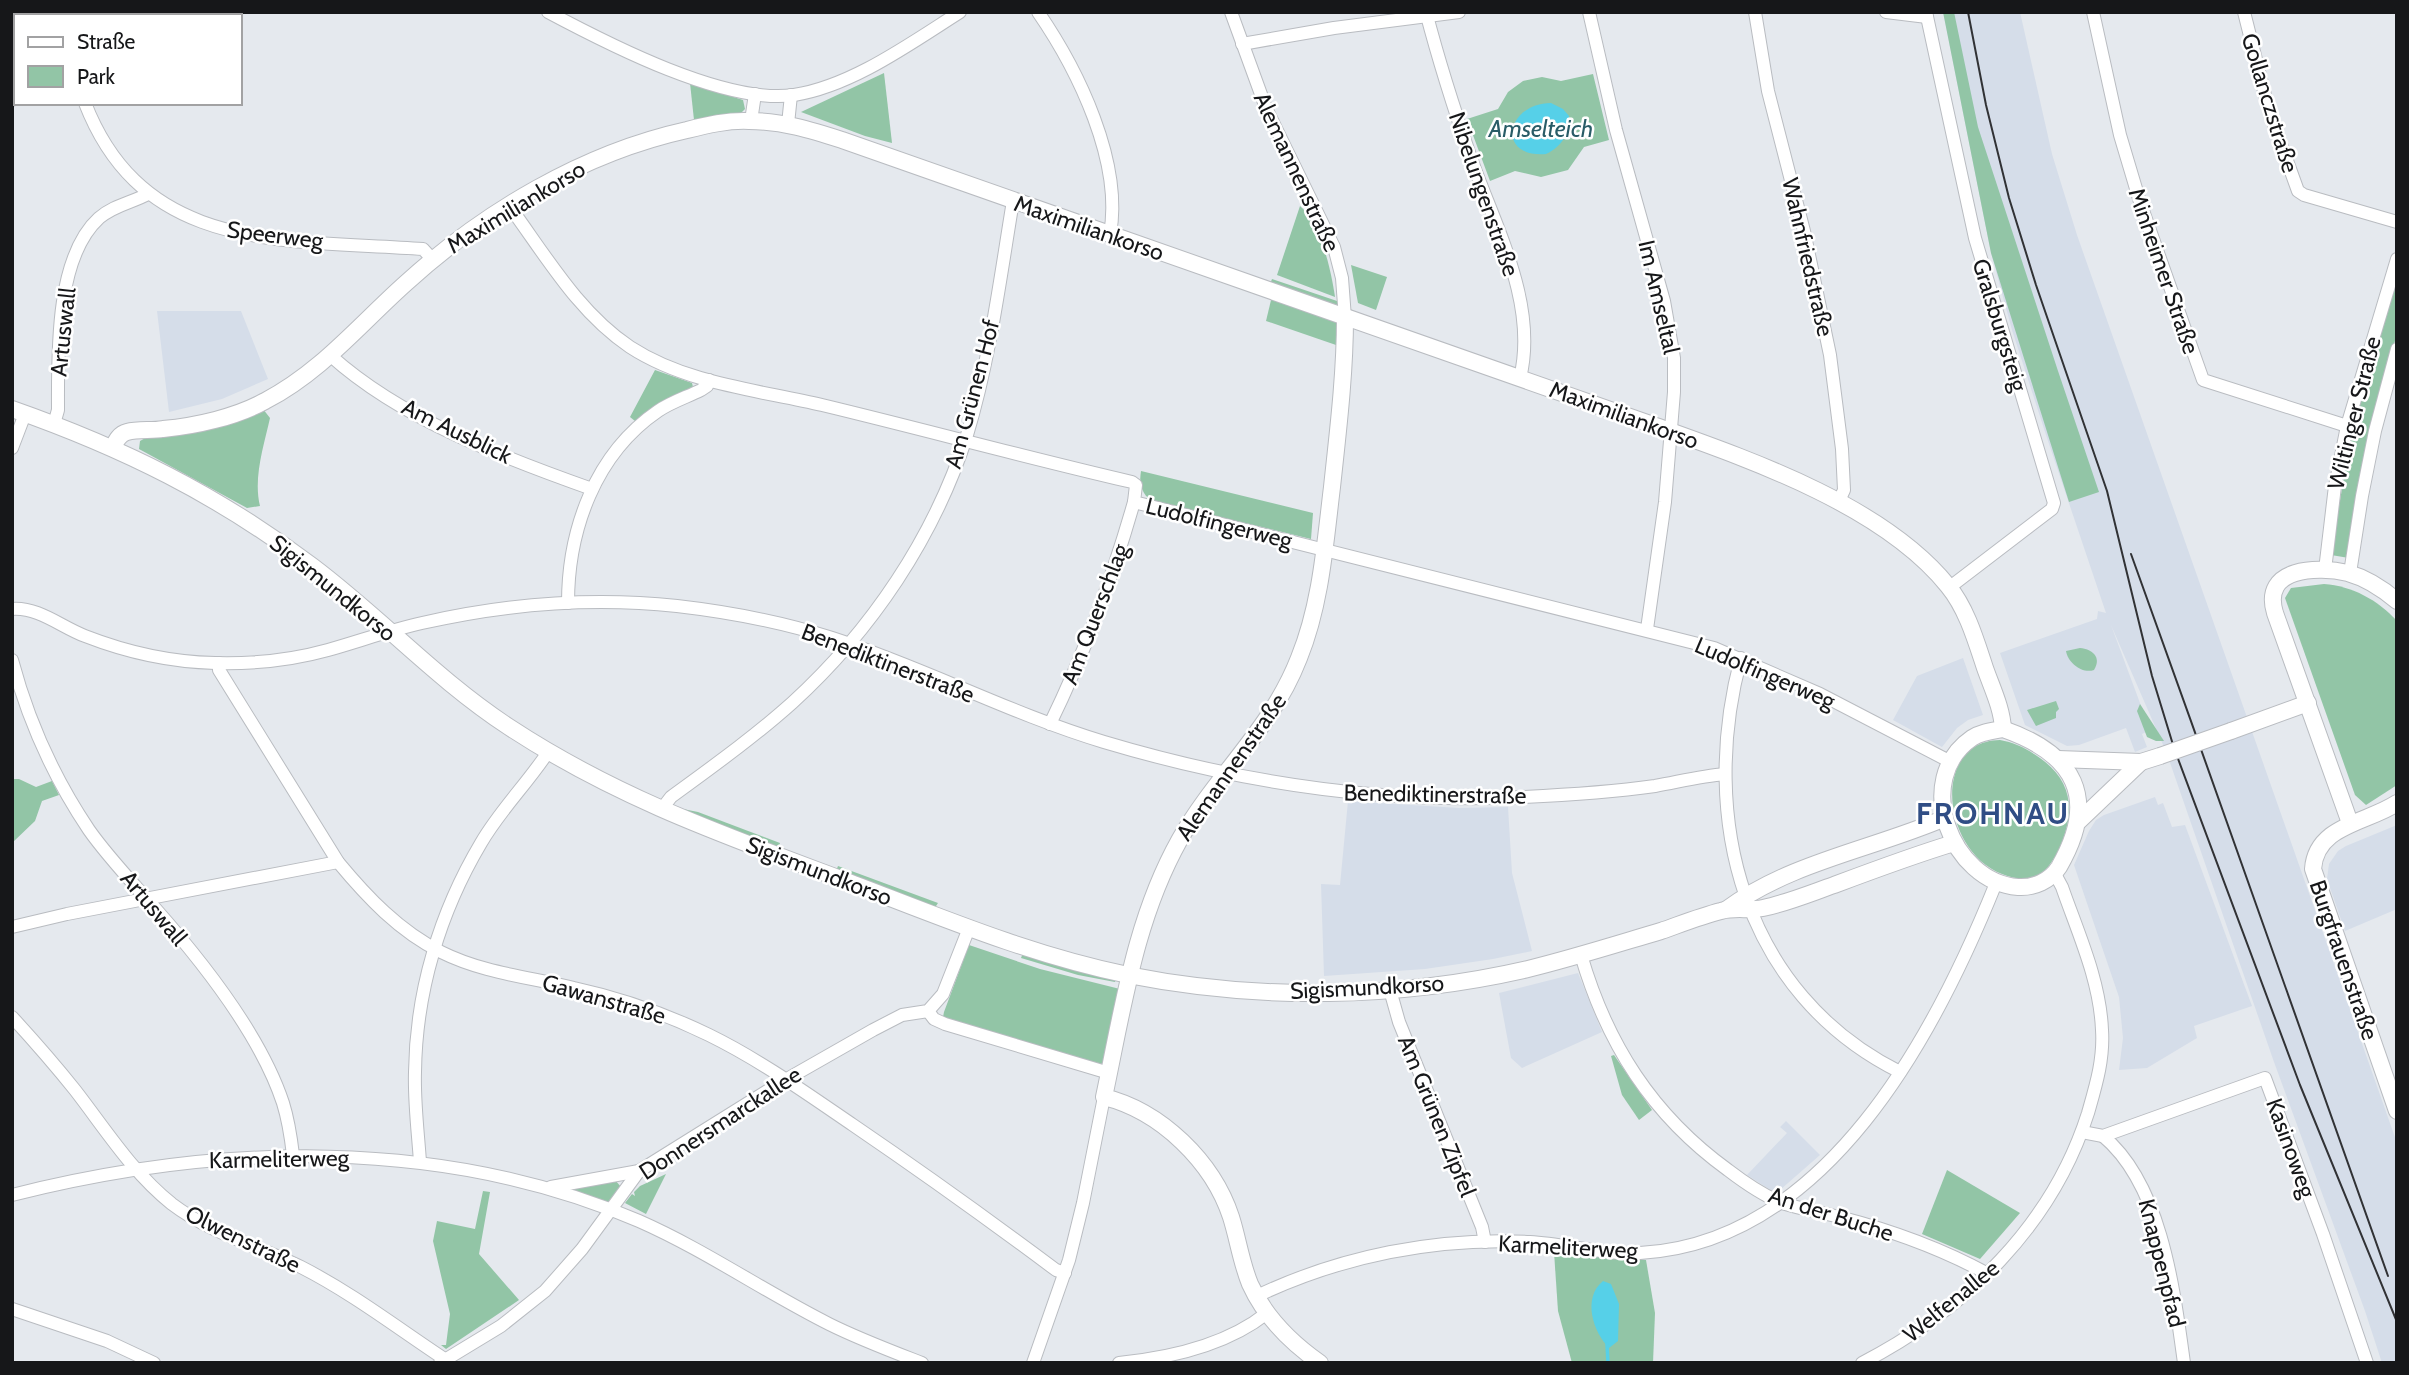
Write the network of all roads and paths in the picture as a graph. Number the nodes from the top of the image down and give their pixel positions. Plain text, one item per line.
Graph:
1 (548, 12) edge
2 (960, 12) edge
3 (1038, 12) edge
4 (1231, 12) edge
5 (1459, 12) edge
6 (1589, 12) edge
7 (1755, 12) edge
8 (1886, 12) edge
9 (2093, 12) edge
10 (2244, 12) edge
11 (1427, 14) edge
12 (1926, 14) edge
13 (1242, 44) junction
14 (760, 95) junction
15 (791, 95) junction
16 (86, 105) edge
17 (751, 121) junction
18 (788, 124) junction
19 (148, 194) junction
20 (1013, 201) junction
21 (510, 207) junction
22 (2397, 222) edge
23 (1110, 234) junction
24 (2397, 259) edge
25 (433, 260) junction
26 (1345, 318) junction
27 (2397, 349) edge
28 (331, 356) junction
29 (1520, 378) junction
30 (709, 380) junction
31 (19, 412) edge
32 (54, 424) junction
33 (2347, 426) junction
34 (1670, 431) junction
35 (965, 441) junction
36 (113, 447) junction
37 (12, 448) edge
38 (592, 489) junction
39 (1134, 502) junction
40 (1838, 503) junction
41 (1325, 550) junction
42 (2325, 570) junction
43 (2350, 573) junction
44 (1950, 587) junction
45 (2397, 601) edge
46 (569, 603) junction
47 (12, 609) edge
48 (1647, 629) junction
49 (389, 632) junction
50 (850, 644) junction
51 (1741, 658) junction
52 (12, 660) edge
53 (219, 663) junction
54 (2308, 703) junction
55 (1050, 724) junction
56 (2003, 729) junction
57 (548, 752) junction
58 (2058, 759) junction
59 (1951, 762) junction
60 (2141, 762) junction
61 (1225, 773) junction
62 (1725, 774) junction
63 (2397, 803) edge
64 (661, 810) junction
65 (1945, 818) junction
66 (2079, 821) junction
67 (2350, 824) junction
68 (1954, 843) junction
69 (338, 862) junction
70 (2055, 874) junction
71 (1996, 883) junction
72 (146, 899) junction
73 (1748, 903) junction
74 (12, 927) edge
75 (969, 928) junction
76 (433, 947) junction
77 (1581, 955) junction
78 (1129, 975) junction
79 (1390, 990) junction
80 (928, 1011) junction
81 (12, 1017) edge
82 (1900, 1072) junction
83 (1109, 1073) junction
84 (786, 1079) junction
85 (1104, 1097) junction
86 (2397, 1111) edge
87 (2082, 1132) junction
88 (2104, 1136) junction
89 (293, 1155) junction
90 (420, 1163) junction
91 (135, 1169) junction
92 (639, 1171) junction
93 (547, 1187) junction
94 (12, 1195) edge
95 (1781, 1202) junction
96 (611, 1210) junction
97 (1485, 1242) junction
98 (1065, 1273) junction
99 (1988, 1274) junction
100 (1257, 1296) junction
101 (12, 1309) edge
102 (1267, 1313) junction
103 (445, 1362) edge
104 (1036, 1362) edge
105 (1864, 1362) edge
106 (154, 1363) edge
107 (922, 1363) edge
108 (1119, 1363) edge
109 (1320, 1363) edge
110 (2184, 1363) edge
111 (2367, 1363) edge

1 - 14 street
2 - 15 street
3 - 23 street
4 - 13 street, Alemannenstraße
5 - 11 street
6 - 34 street, Im Amseltal
7 - 40 street, Wahnfriedstraße
8 - 12 street
9 - 33 street, Minheimer Straße
10 - 22 street, Gollanczstraße
11 - 13 street
11 - 29 street, Nibelungenstraße
12 - 44 street, Gralsburgsteig
13 - 26 street, Alemannenstraße
14 - 15 street
14 - 17 street
15 - 18 street
16 - 19 street, Speerweg
17 - 18 street, Maximiliankorso
17 - 21 street, Maximiliankorso
18 - 20 street, Maximiliankorso
19 - 25 street, Speerweg
19 - 32 street, Artuswall
20 - 23 street, Maximiliankorso
20 - 35 street, Am Grünen Hof
21 - 25 street, Maximiliankorso
21 - 30 street, Ludolfingerweg
23 - 26 street, Maximiliankorso
24 - 33 street, Wiltinger Straße
25 - 28 street, Maximiliankorso
26 - 29 street, Maximiliankorso
26 - 41 street, Alemannenstraße
27 - 43 street, Wiltinger Straße
28 - 36 street, Maximiliankorso
28 - 38 street, Am Ausblick
29 - 34 street, Maximiliankorso
30 - 35 street, Ludolfingerweg
30 - 38 street
31 - 32 street, Sigismundkorso
31 - 37 street
32 - 36 street, Sigismundkorso
33 - 42 street, Wiltinger Straße
34 - 40 street, Maximiliankorso
34 - 48 street, Im Amseltal
35 - 39 street, Ludolfingerweg
35 - 50 street, Am Grünen Hof
36 - 49 street, Sigismundkorso
38 - 46 street
39 - 41 street, Ludolfingerweg
39 - 55 street, Am Querschlag
40 - 44 street, Maximiliankorso
41 - 48 street, Ludolfingerweg
41 - 61 street, Alemannenstraße
42 - 43 street
42 - 54 street
43 - 45 street
44 - 56 street, Maximiliankorso
46 - 49 street, Benediktinerstraße
46 - 50 street, Benediktinerstraße
47 - 53 street, Benediktinerstraße
48 - 51 street, Ludolfingerweg
49 - 53 street, Benediktinerstraße
49 - 57 street, Sigismundkorso
50 - 55 street, Benediktinerstraße
50 - 64 street, Am Grünen Hof
51 - 59 street, Ludolfingerweg
51 - 62 street
52 - 72 street, Artuswall
53 - 69 street, Gawanstraße
54 - 60 street, bridge
54 - 67 street
55 - 61 street, Benediktinerstraße
56 - 58 street
56 - 59 street
57 - 64 street, Sigismundkorso
57 - 76 street
58 - 60 street
58 - 66 street
59 - 65 street
60 - 66 street
61 - 62 street, Benediktinerstraße
61 - 78 street, Alemannenstraße
62 - 73 street
63 - 67 street, Burgfrauenstraße
64 - 75 street, Sigismundkorso
65 - 68 street
65 - 73 street, Sigismundkorso
66 - 70 street
67 - 86 street, Burgfrauenstraße
68 - 71 street
68 - 73 street, Sigismundkorso
69 - 72 street
69 - 76 street, Gawanstraße
70 - 71 street
70 - 87 street, Welfenallee
71 - 82 street, Karmeliterweg
72 - 74 street
72 - 89 street, Artuswall
73 - 77 street, Sigismundkorso
73 - 82 street
75 - 78 street, Sigismundkorso
75 - 80 street
76 - 84 street, Gawanstraße
76 - 90 street
77 - 79 street, Sigismundkorso
77 - 95 street, An der Buche
78 - 79 street, Sigismundkorso
78 - 83 street, Alemannenstraße
79 - 97 street, Am Grünen Zipfel
80 - 83 street
80 - 84 street, Donnersmarckallee
81 - 91 street, Olwenstraße
82 - 95 street, Karmeliterweg
83 - 85 street, Alemannenstraße
84 - 92 street, Donnersmarckallee
84 - 98 street, Gawanstraße
85 - 98 street, Alemannenstraße
85 - 100 street
87 - 88 street
87 - 99 street, Welfenallee
88 - 110 street, Knappenpfad
88 - 111 street, Kasinoweg
89 - 90 street, Karmeliterweg
89 - 91 street, Karmeliterweg
90 - 93 street, Karmeliterweg
91 - 94 street, Karmeliterweg
91 - 103 street, Olwenstraße
92 - 93 street, Karmeliterweg
92 - 96 street, Donnersmarckallee
93 - 96 street, Karmeliterweg
95 - 97 street, Karmeliterweg
95 - 99 street, An der Buche
96 - 103 street, Donnersmarckallee
96 - 107 street, Karmeliterweg
97 - 100 street, Karmeliterweg
98 - 104 street, Alemannenstraße
99 - 105 street, Welfenallee
100 - 102 street
101 - 106 street
102 - 108 street
102 - 109 street

